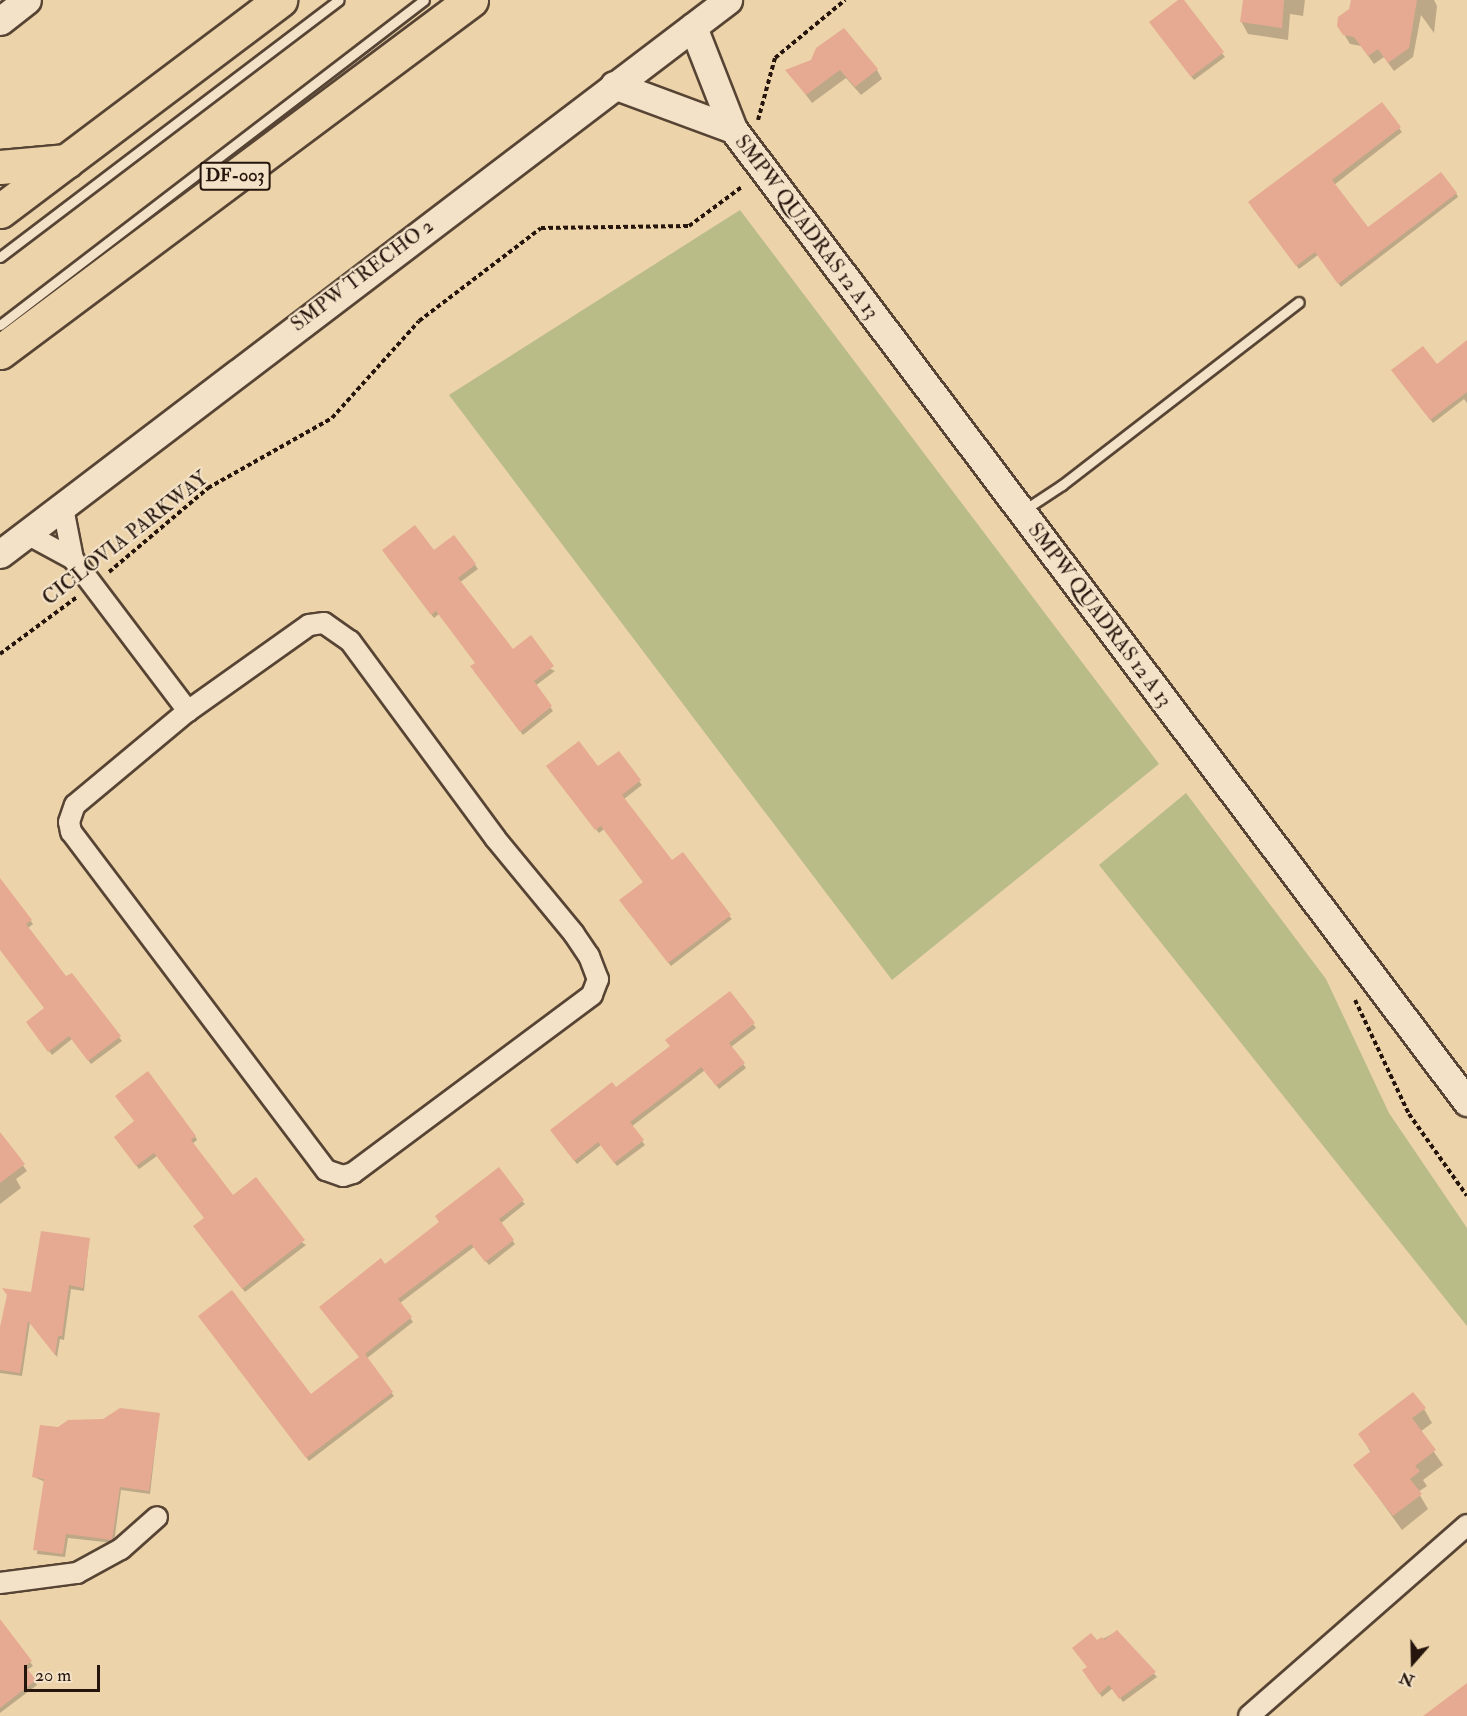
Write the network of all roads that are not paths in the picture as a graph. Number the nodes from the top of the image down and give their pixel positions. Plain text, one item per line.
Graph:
1 (27, 0) edge
2 (280, 0) edge
3 (339, 0) edge
4 (423, 0) edge
5 (471, 0) edge
6 (728, 0) edge
7 (0, 21) edge
8 (693, 27) junction
9 (614, 85) junction
10 (733, 129) junction
11 (72, 160) junction
12 (0, 167) edge
13 (0, 211) edge
14 (0, 257) edge
15 (1299, 302) dead end
16 (0, 325) edge
17 (0, 352) edge
18 (63, 508) junction
19 (1022, 512) junction
20 (27, 534) junction
21 (0, 554) edge
22 (73, 559) junction
23 (188, 711) junction
24 (1467, 1102) edge
25 (157, 1517) dead end
26 (1467, 1525) edge
27 (0, 1582) edge
28 (1249, 1716) edge

1 - 7 street
2 - 11 highway
3 - 14 lane
4 - 16 lane
5 - 17 highway, DF-003
6 - 8 street, SMPW TRECHO 2
8 - 9 street, SMPW TRECHO 2
8 - 10 street, SMPW QUADRAS 12 A 13
9 - 10 street, SMPW QUADRAS 12 A 13
9 - 18 street, SMPW TRECHO 2
10 - 19 street, SMPW QUADRAS 12 A 13
11 - 12 highway
11 - 13 highway
15 - 19 lane
18 - 20 street, SMPW TRECHO 2
18 - 22 street
19 - 24 street, SMPW QUADRAS 12 A 13
20 - 21 street, SMPW TRECHO 2
20 - 22 street
22 - 23 street
23 - 23 street
25 - 27 street
26 - 28 street

